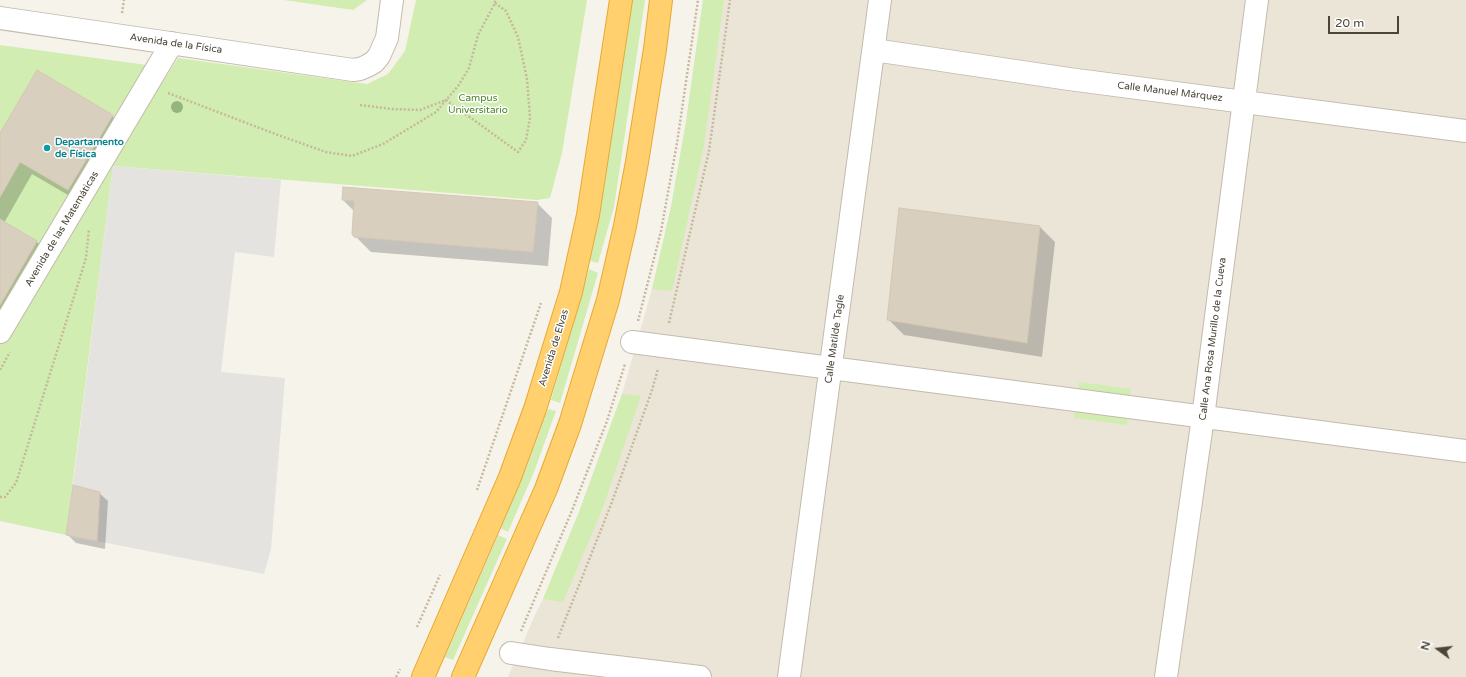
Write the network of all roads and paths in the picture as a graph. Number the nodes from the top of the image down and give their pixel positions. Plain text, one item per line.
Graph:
1 (392, 0) edge
2 (621, 0) edge
3 (661, 0) edge
4 (880, 0) edge
5 (1258, 0) edge
6 (495, 2) edge
7 (0, 18) edge
8 (172, 43) junction
9 (874, 50) junction
10 (147, 84) junction
11 (446, 100) junction
12 (1245, 101) junction
13 (360, 105) dead end
14 (1466, 131) edge
15 (90, 225) dead end
16 (542, 302) dead end
17 (0, 332) edge
18 (632, 342) dead end
19 (831, 368) junction
20 (1203, 417) junction
21 (1466, 451) edge
22 (475, 495) dead end
23 (0, 498) edge
24 (442, 571) dead end
25 (414, 634) dead end
26 (511, 653) dead end
27 (402, 663) dead end
28 (396, 677) edge
29 (423, 677) edge
30 (463, 677) edge
31 (700, 677) edge
32 (789, 677) edge
33 (1166, 677) edge

1 - 8 street, Avenida de la Física
2 - 29 highway, Avenida de Elvas
3 - 30 highway
4 - 9 street, Calle Matilde Tagle
5 - 12 street, Calle Ana Rosa Murillo de la Cueva
6 - 11 path
6 - 11 path
7 - 8 street, Avenida de la Física
8 - 10 street, Avenida de las Matemáticas
9 - 12 street, Calle Manuel Márquez
9 - 19 street, Calle Matilde Tagle
10 - 11 path
10 - 17 street, Avenida de las Matemáticas
11 - 13 path
12 - 14 street, Calle Manuel Márquez
12 - 20 street, Calle Ana Rosa Murillo de la Cueva
15 - 23 path
16 - 22 path
18 - 19 street
19 - 20 street
19 - 32 street, Calle Matilde Tagle
20 - 21 street
20 - 33 street, Calle Ana Rosa Murillo de la Cueva
24 - 25 path
26 - 31 street
27 - 28 path

